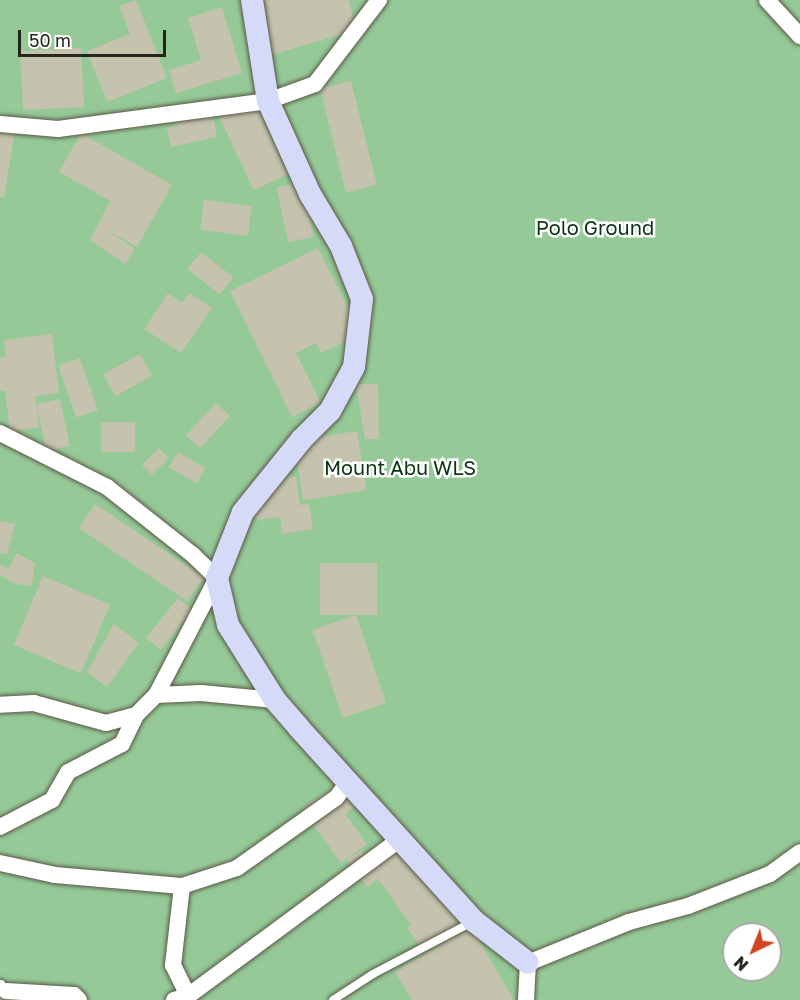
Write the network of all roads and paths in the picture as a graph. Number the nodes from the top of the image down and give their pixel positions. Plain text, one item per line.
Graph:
1 (252, 0) edge
2 (379, 0) edge
3 (767, 0) edge
4 (800, 36) edge
5 (268, 100) junction
6 (0, 124) edge
7 (0, 434) edge
8 (217, 578) junction
9 (156, 695) junction
10 (275, 700) junction
11 (0, 705) edge
12 (136, 715) junction
13 (349, 781) junction
14 (0, 827) edge
15 (400, 839) junction
16 (800, 852) edge
17 (0, 863) edge
18 (182, 886) junction
19 (474, 921) junction
20 (528, 963) junction
21 (3, 988) edge
22 (181, 998) edge
23 (79, 1000) edge
24 (333, 1000) edge
25 (526, 1000) edge

1 - 5 main road
2 - 5 street
3 - 4 street
5 - 6 street
5 - 8 main road
7 - 8 street
8 - 9 street
8 - 10 main road
9 - 10 street
9 - 12 street
10 - 13 main road
11 - 12 street
12 - 14 street
13 - 15 main road
13 - 18 street
15 - 19 main road
15 - 22 street
16 - 20 street
17 - 18 street
18 - 22 street
19 - 20 main road
19 - 24 lane
20 - 25 street
21 - 23 street

